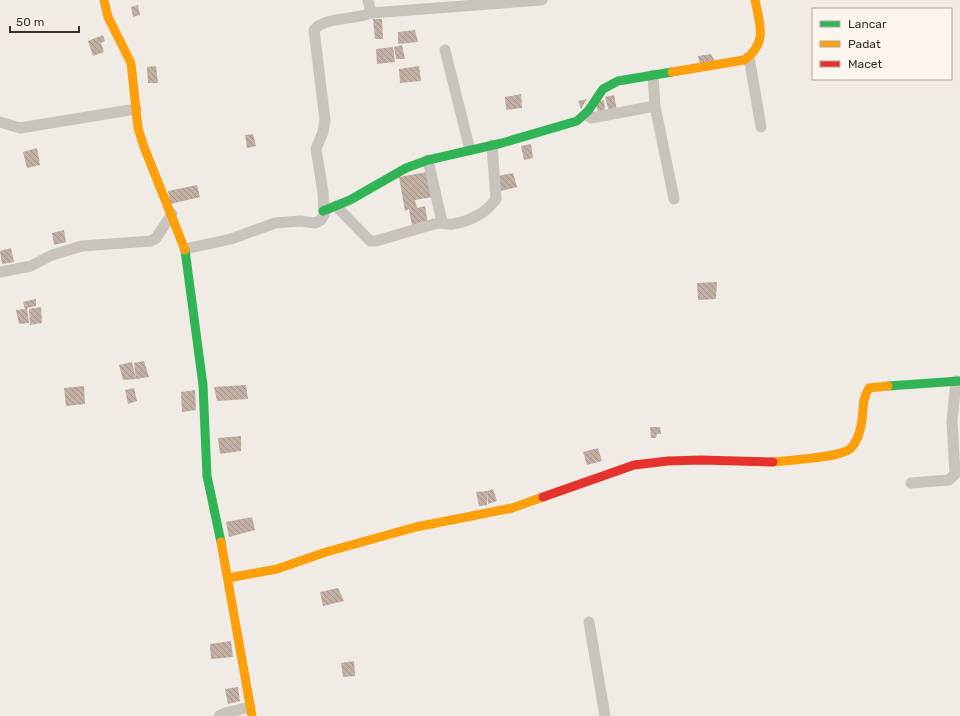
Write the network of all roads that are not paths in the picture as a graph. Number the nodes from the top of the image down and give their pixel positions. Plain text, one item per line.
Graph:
1 (104, 0) edge
2 (368, 0) edge
3 (542, 0) edge
4 (755, 0) edge
5 (371, 14) junction
6 (445, 50) dead end
7 (749, 57) junction
8 (653, 75) junction
9 (656, 106) junction
10 (136, 109) junction
11 (586, 114) junction
12 (0, 122) edge
13 (761, 127) dead end
14 (492, 145) junction
15 (470, 150) junction
16 (428, 160) junction
17 (674, 199) dead end
18 (336, 206) junction
19 (323, 211) junction
20 (172, 214) junction
21 (442, 222) junction
22 (185, 248) junction
23 (0, 272) edge
24 (958, 381) edge
25 (911, 483) dead end
26 (228, 578) junction
27 (589, 622) dead end
28 (251, 712) edge
29 (219, 716) edge
30 (605, 716) edge

1 - 10 street
2 - 5 street
3 - 5 street
4 - 7 street
5 - 19 street
6 - 15 street
7 - 8 street
7 - 13 street
8 - 9 street
8 - 11 street
9 - 11 street
9 - 17 street
10 - 12 street
10 - 20 street
11 - 14 street
14 - 15 street
14 - 21 street
15 - 16 street
16 - 18 street
16 - 21 street
18 - 19 street
18 - 21 street
19 - 22 street
20 - 22 street
20 - 23 street
22 - 26 street
24 - 25 street
24 - 26 street
26 - 28 street
27 - 30 street
28 - 29 street

